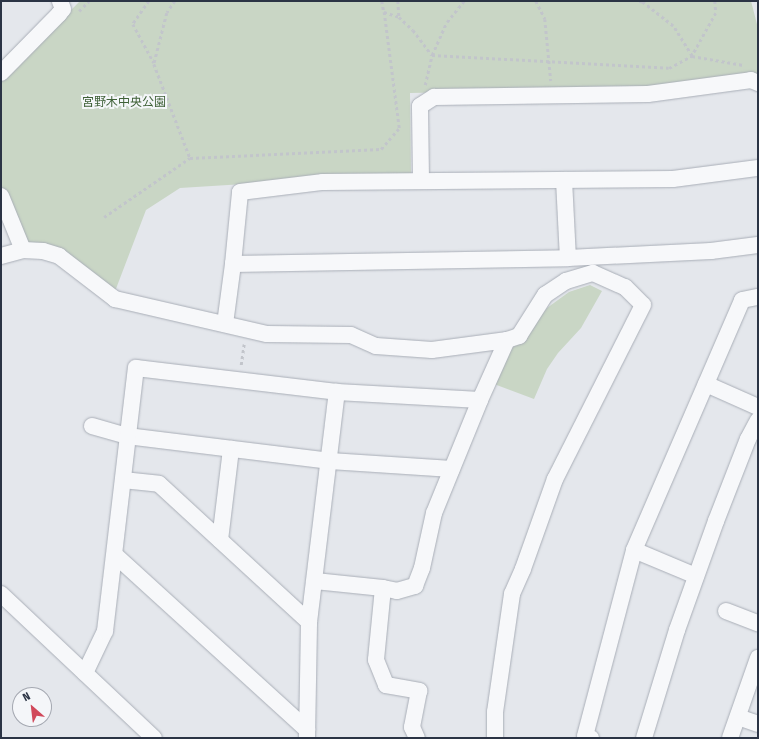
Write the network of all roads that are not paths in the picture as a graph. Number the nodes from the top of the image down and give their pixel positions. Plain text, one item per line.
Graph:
1 (60, 1) edge
2 (1, 73) edge
3 (758, 83) edge
4 (758, 168) edge
5 (420, 180) junction
6 (564, 180) junction
7 (1, 196) edge
8 (758, 244) edge
9 (23, 250) junction
10 (1, 256) edge
11 (568, 258) junction
12 (233, 264) junction
13 (758, 297) edge
14 (225, 324) junction
15 (507, 340) junction
16 (706, 384) junction
17 (337, 392) junction
18 (480, 400) junction
19 (758, 407) edge
20 (758, 420) edge
21 (92, 426) dead end
22 (128, 436) junction
23 (231, 449) junction
24 (330, 461) junction
25 (452, 469) junction
26 (123, 480) junction
27 (220, 540) junction
28 (634, 550) junction
29 (115, 555) junction
30 (696, 576) junction
31 (315, 581) junction
32 (382, 588) junction
33 (1, 594) edge
34 (726, 610) dead end
35 (310, 622) junction
36 (758, 623) edge
37 (758, 658) edge
38 (84, 673) junction
39 (738, 717) junction
40 (758, 724) edge
41 (307, 734) edge
42 (587, 737) edge
43 (154, 738) edge
44 (417, 738) edge
45 (495, 738) edge
46 (644, 738) edge
47 (730, 738) edge

1 - 2 street
3 - 5 street
4 - 6 street
5 - 6 street
5 - 12 street
6 - 11 street
7 - 9 street
8 - 11 street
9 - 10 street
9 - 14 street
11 - 12 street
12 - 14 street
13 - 16 street
14 - 15 street
15 - 18 street
15 - 45 street
16 - 19 street
16 - 28 street
17 - 18 street
17 - 22 street
17 - 24 street
18 - 25 street
20 - 30 street
21 - 22 street
22 - 23 street
22 - 26 street
23 - 24 street
23 - 27 street
24 - 25 street
24 - 31 street
25 - 32 street
26 - 27 street
26 - 29 street
27 - 35 street
28 - 30 street
28 - 42 street
29 - 38 street
29 - 41 street
30 - 46 street
31 - 32 street
31 - 35 street
32 - 44 street
33 - 38 street
34 - 36 street
35 - 41 street
37 - 39 street
38 - 43 street
39 - 40 street
39 - 47 street

